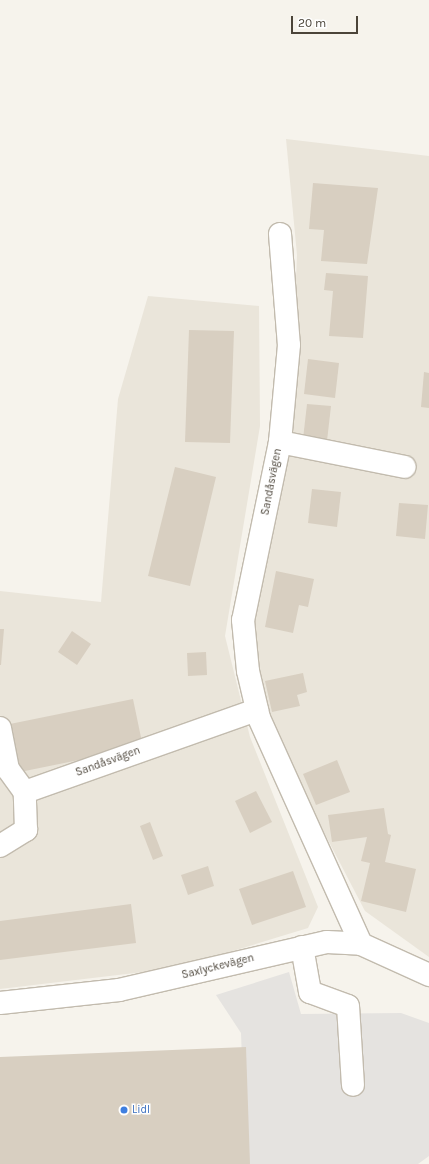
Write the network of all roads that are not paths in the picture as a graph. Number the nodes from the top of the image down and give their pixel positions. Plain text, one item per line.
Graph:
1 (280, 234) dead end
2 (280, 442) junction
3 (406, 467) dead end
4 (257, 710) junction
5 (0, 728) edge
6 (25, 792) junction
7 (0, 846) edge
8 (360, 944) junction
9 (302, 946) junction
10 (429, 975) edge
11 (0, 1003) edge
12 (353, 1085) dead end

1 - 2 street, Sandåsvägen
2 - 3 street, Sandåsvägen
2 - 4 street, Sandåsvägen
4 - 6 street, Sandåsvägen
4 - 8 street, Sandåsvägen
5 - 6 street
6 - 7 street
8 - 9 street, Saxlyckevägen
8 - 10 street, Saxlyckevägen
9 - 11 street, Saxlyckevägen
9 - 12 street

